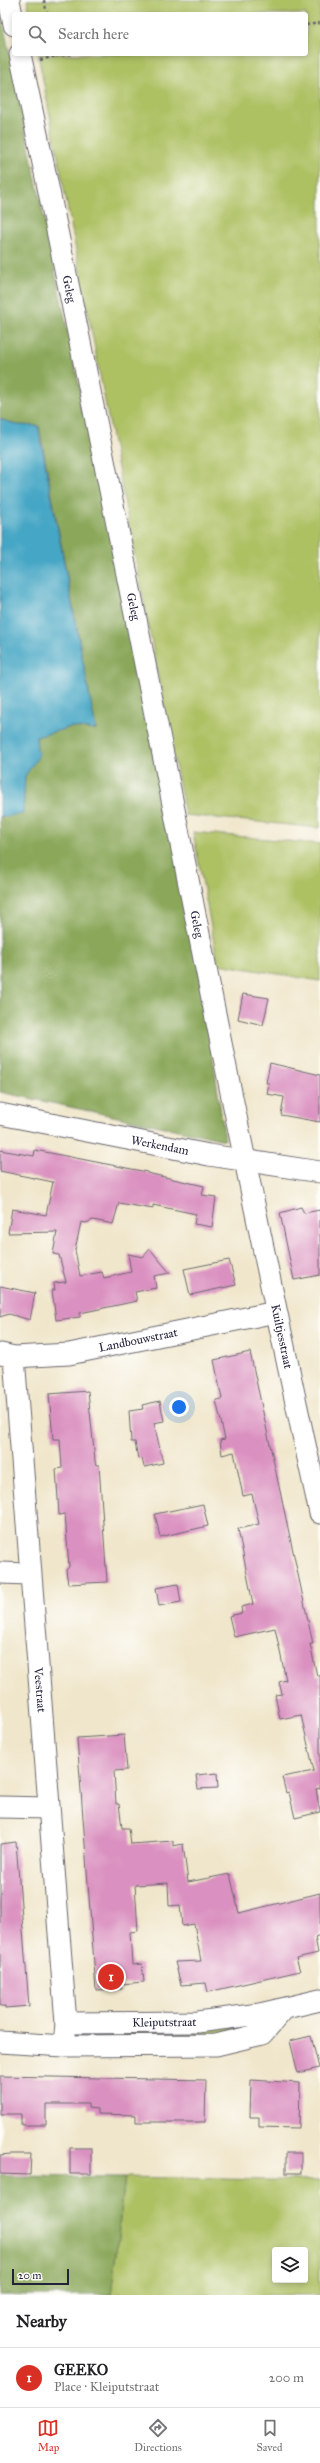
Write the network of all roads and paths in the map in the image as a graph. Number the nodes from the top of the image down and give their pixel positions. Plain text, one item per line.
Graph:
1 (9, 0) edge
2 (44, 0) edge
3 (47, 12) edge
4 (12, 15) edge
5 (320, 23) edge
6 (308, 25) edge
7 (20, 56) edge
8 (0, 1114) edge
9 (244, 1160) junction
10 (320, 1172) edge
11 (276, 1312) junction
12 (7, 1356) edge
13 (320, 1513) edge
14 (0, 1573) edge
15 (29, 1574) junction
16 (0, 1807) edge
17 (48, 1808) junction
18 (320, 2000) edge
19 (284, 2009) junction
20 (66, 2023) junction
21 (0, 2042) edge
22 (64, 2046) junction

1 - 4 street
2 - 3 path
5 - 6 path
7 - 9 street, Geleg
8 - 9 street, Werkendam
9 - 10 street, Werkendam
9 - 11 street, Kuiltjesstraat
11 - 12 street, Landbouwstraat
11 - 13 street, Kuiltjesstraat
12 - 15 street, Veestraat
14 - 15 street
15 - 17 street, Veestraat
16 - 17 street
17 - 20 street, Veestraat
18 - 19 street, Kleiputstraat
19 - 20 street, Kleiputstraat
19 - 22 street, Kleiputstraat
20 - 22 street
21 - 22 street, Kleiputstraat

